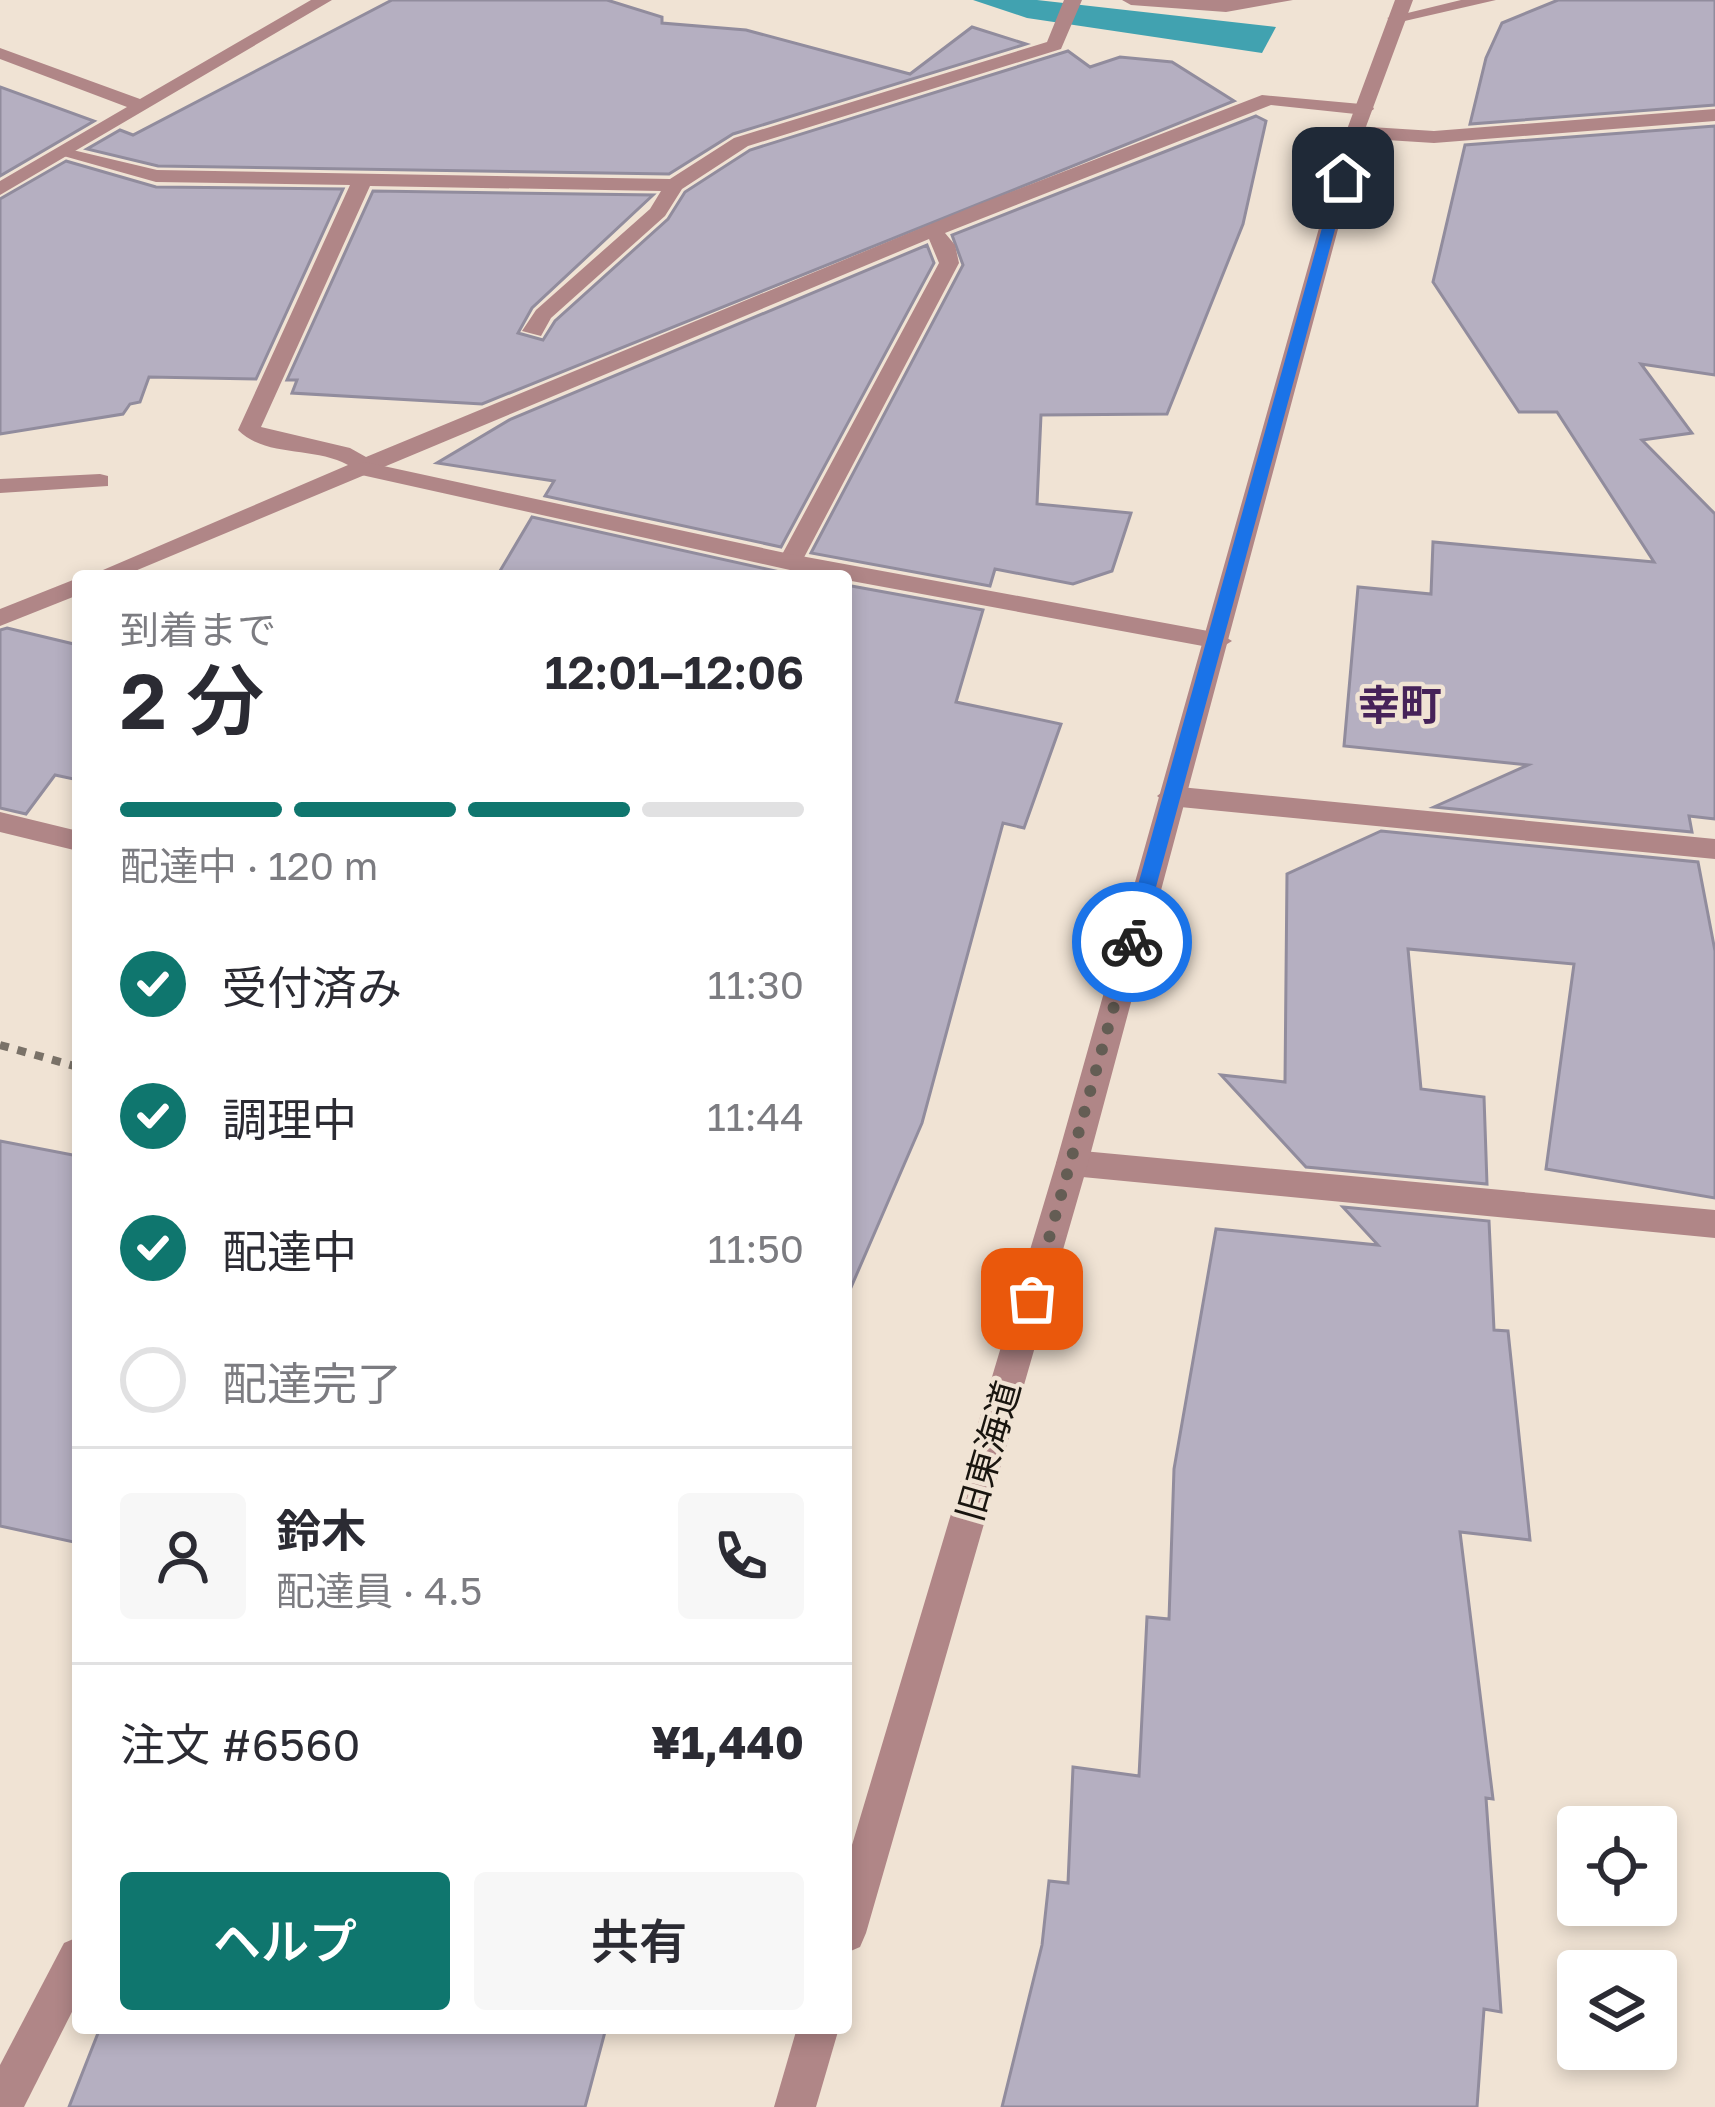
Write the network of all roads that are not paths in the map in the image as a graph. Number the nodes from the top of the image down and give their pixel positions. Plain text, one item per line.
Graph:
1 (323, 0) edge
2 (1131, 0) edge
3 (1284, 0) edge
4 (1487, 0) edge
5 (1072, 1) edge
6 (1400, 9) edge
7 (0, 53) edge
8 (142, 106) junction
9 (1715, 115) edge
10 (1360, 121) junction
11 (67, 151) junction
12 (362, 181) junction
13 (674, 185) junction
14 (0, 189) edge
15 (932, 231) junction
16 (533, 331) dead end
17 (365, 470) junction
18 (100, 481) dead end
19 (0, 486) edge
20 (786, 569) edge
21 (115, 570) edge
22 (852, 580) edge
23 (72, 588) edge
24 (44, 600) junction
25 (72, 607) edge
26 (0, 618) edge
27 (1219, 641) junction
28 (1170, 796) junction
29 (0, 822) edge
30 (72, 840) edge
31 (1715, 849) edge
32 (1072, 1163) junction
33 (1715, 1225) edge
34 (852, 1913) edge
35 (72, 1970) edge
36 (816, 2034) edge
37 (1, 2107) edge
38 (795, 2107) edge

1 - 8 street
2 - 3 street
4 - 6 street
5 - 13 street
6 - 10 street, 旧東海道
7 - 8 street
8 - 11 street
9 - 10 street
10 - 15 street
10 - 27 street, 旧東海道
11 - 12 street
11 - 14 street
12 - 13 street
12 - 17 street
13 - 16 street
15 - 17 street
15 - 20 street
17 - 20 street
17 - 21 street
18 - 19 street
22 - 27 street
23 - 24 street
24 - 25 street
24 - 26 street
27 - 28 street, 旧東海道
28 - 31 street
28 - 32 street, 旧東海道
29 - 30 street
32 - 33 street
32 - 34 street, 旧東海道
35 - 37 street
36 - 38 street

